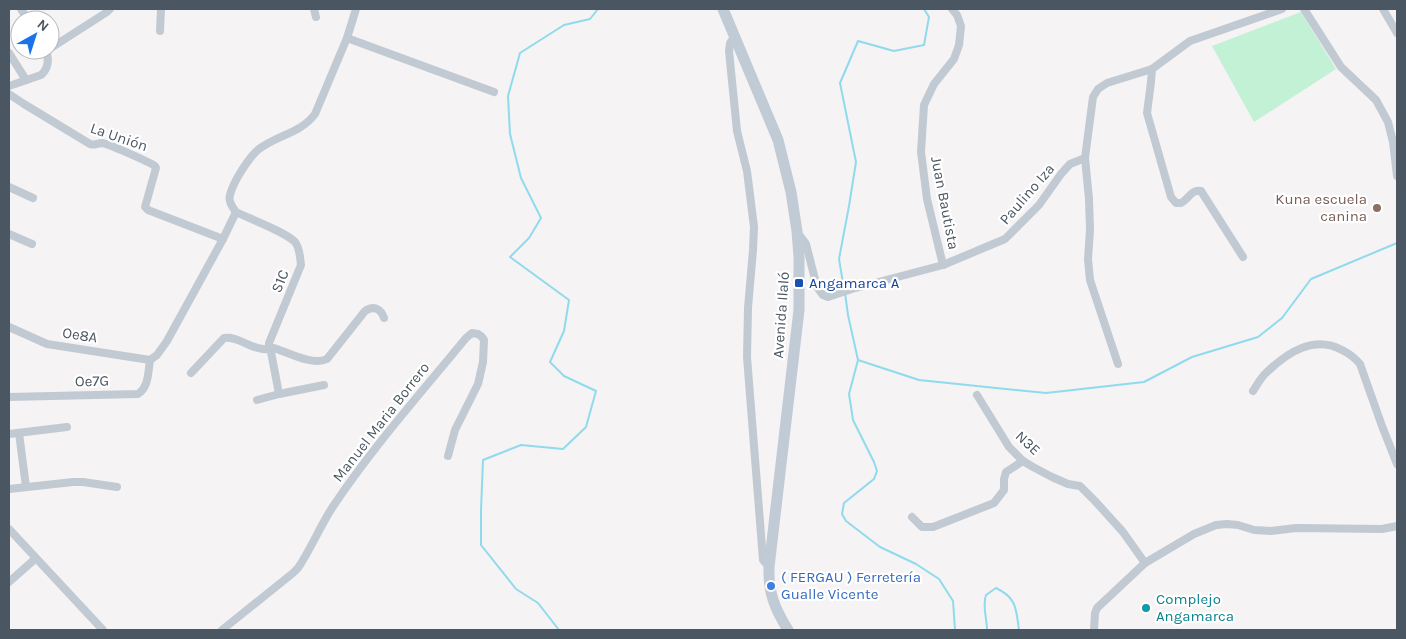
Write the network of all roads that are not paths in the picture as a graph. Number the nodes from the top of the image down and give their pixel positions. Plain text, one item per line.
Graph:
1 (110, 9) edge
2 (161, 9) edge
3 (356, 9) edge
4 (722, 9) edge
5 (952, 9) edge
6 (1282, 9) edge
7 (1304, 9) edge
8 (1383, 9) edge
9 (160, 31) dead end
10 (1397, 33) edge
11 (735, 36) junction
12 (347, 38) junction
13 (60, 42) edge
14 (9, 52) edge
15 (48, 60) edge
16 (1152, 69) junction
17 (26, 80) junction
18 (9, 86) edge
19 (494, 92) dead end
20 (9, 94) edge
21 (1085, 158) junction
22 (1397, 176) edge
23 (9, 187) edge
24 (33, 198) dead end
25 (236, 212) junction
26 (796, 231) junction
27 (9, 234) edge
28 (223, 239) junction
29 (32, 244) dead end
30 (1243, 257) dead end
31 (943, 265) junction
32 (384, 318) dead end
33 (9, 327) edge
34 (269, 348) junction
35 (150, 360) junction
36 (1118, 364) dead end
37 (191, 373) dead end
38 (324, 386) dead end
39 (1253, 391) dead end
40 (280, 394) junction
41 (977, 395) dead end
42 (9, 397) edge
43 (257, 400) dead end
44 (67, 427) dead end
45 (19, 433) junction
46 (9, 434) edge
47 (448, 456) dead end
48 (1023, 461) junction
49 (1397, 464) edge
50 (26, 487) junction
51 (117, 487) dead end
52 (9, 489) edge
53 (912, 517) dead end
54 (1397, 526) edge
55 (9, 529) edge
56 (35, 558) junction
57 (1144, 563) junction
58 (769, 567) junction
59 (9, 582) edge
60 (102, 630) edge
61 (222, 630) edge
62 (788, 630) edge
63 (1094, 630) edge

1 - 13 street
2 - 9 street
3 - 12 street
4 - 11 main road, Avenida Ilaló
5 - 31 street, Juan Bautista
6 - 16 street
7 - 22 street
8 - 10 street
11 - 26 main road, Avenida Ilaló
11 - 58 street
12 - 19 street
12 - 25 street
14 - 17 street
15 - 17 street
16 - 21 street
16 - 30 street
17 - 18 street
20 - 28 street, La Unión
21 - 31 street, Paulino Iza
21 - 36 street
23 - 24 street
25 - 28 street
25 - 34 street, S1C
26 - 31 street, Paulino Iza
26 - 58 main road, Avenida Ilaló
27 - 29 street
28 - 35 street
32 - 34 street
33 - 35 street, Oe8A
34 - 37 street
34 - 40 street
35 - 42 street, Oe7G
38 - 40 street
39 - 49 street
40 - 43 street
41 - 48 street, N3E
44 - 45 street
45 - 46 street
45 - 50 street
47 - 61 street, Manuel Maria Borrero
48 - 53 street
48 - 57 street, N3E
50 - 51 street
50 - 52 street
54 - 57 street
55 - 56 street
56 - 59 street
56 - 60 street
57 - 63 street
58 - 62 main road, Avenida Ilaló

